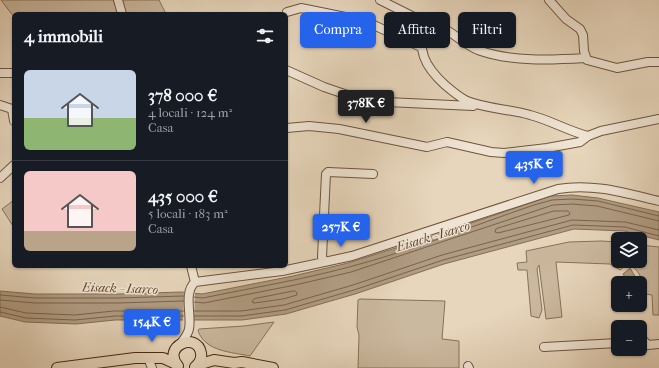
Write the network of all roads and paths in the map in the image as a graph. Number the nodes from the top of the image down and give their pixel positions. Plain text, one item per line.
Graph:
1 (118, 0) edge
2 (380, 0) edge
3 (550, 0) edge
4 (121, 12) edge
5 (287, 12) dead end
6 (404, 12) edge
7 (384, 30) edge
8 (450, 32) edge
9 (422, 48) edge
10 (586, 58) junction
11 (659, 62) edge
12 (288, 71) edge
13 (0, 73) edge
14 (12, 73) edge
15 (0, 105) edge
16 (482, 105) junction
17 (12, 109) edge
18 (659, 119) edge
19 (288, 129) edge
20 (588, 136) junction
21 (12, 167) edge
22 (373, 174) dead end
23 (0, 178) edge
24 (659, 201) edge
25 (324, 262) junction
26 (288, 267) edge
27 (192, 268) edge
28 (282, 268) edge
29 (196, 282) junction
30 (189, 327) junction
31 (611, 343) edge
32 (647, 344) edge
33 (659, 344) edge
34 (179, 346) junction
35 (197, 346) junction
36 (544, 347) dead end
37 (135, 358) junction
38 (242, 362) junction
39 (179, 366) edge
40 (195, 367) edge
41 (57, 368) edge
42 (273, 368) edge

1 - 4 street
2 - 6 street
3 - 10 street
5 - 7 street
8 - 10 street
9 - 16 street
10 - 11 street
12 - 16 street
13 - 14 street
15 - 17 street
16 - 20 street
18 - 20 street
19 - 20 street
21 - 23 street
22 - 25 street
24 - 25 street
25 - 26 street
27 - 29 street
28 - 29 street
29 - 30 street
30 - 34 street
30 - 35 street
31 - 36 street
32 - 33 street
34 - 35 main road
34 - 37 main road
34 - 39 main road
35 - 38 main road
35 - 40 main road
37 - 39 main road
37 - 41 main road
38 - 40 main road
38 - 42 main road

